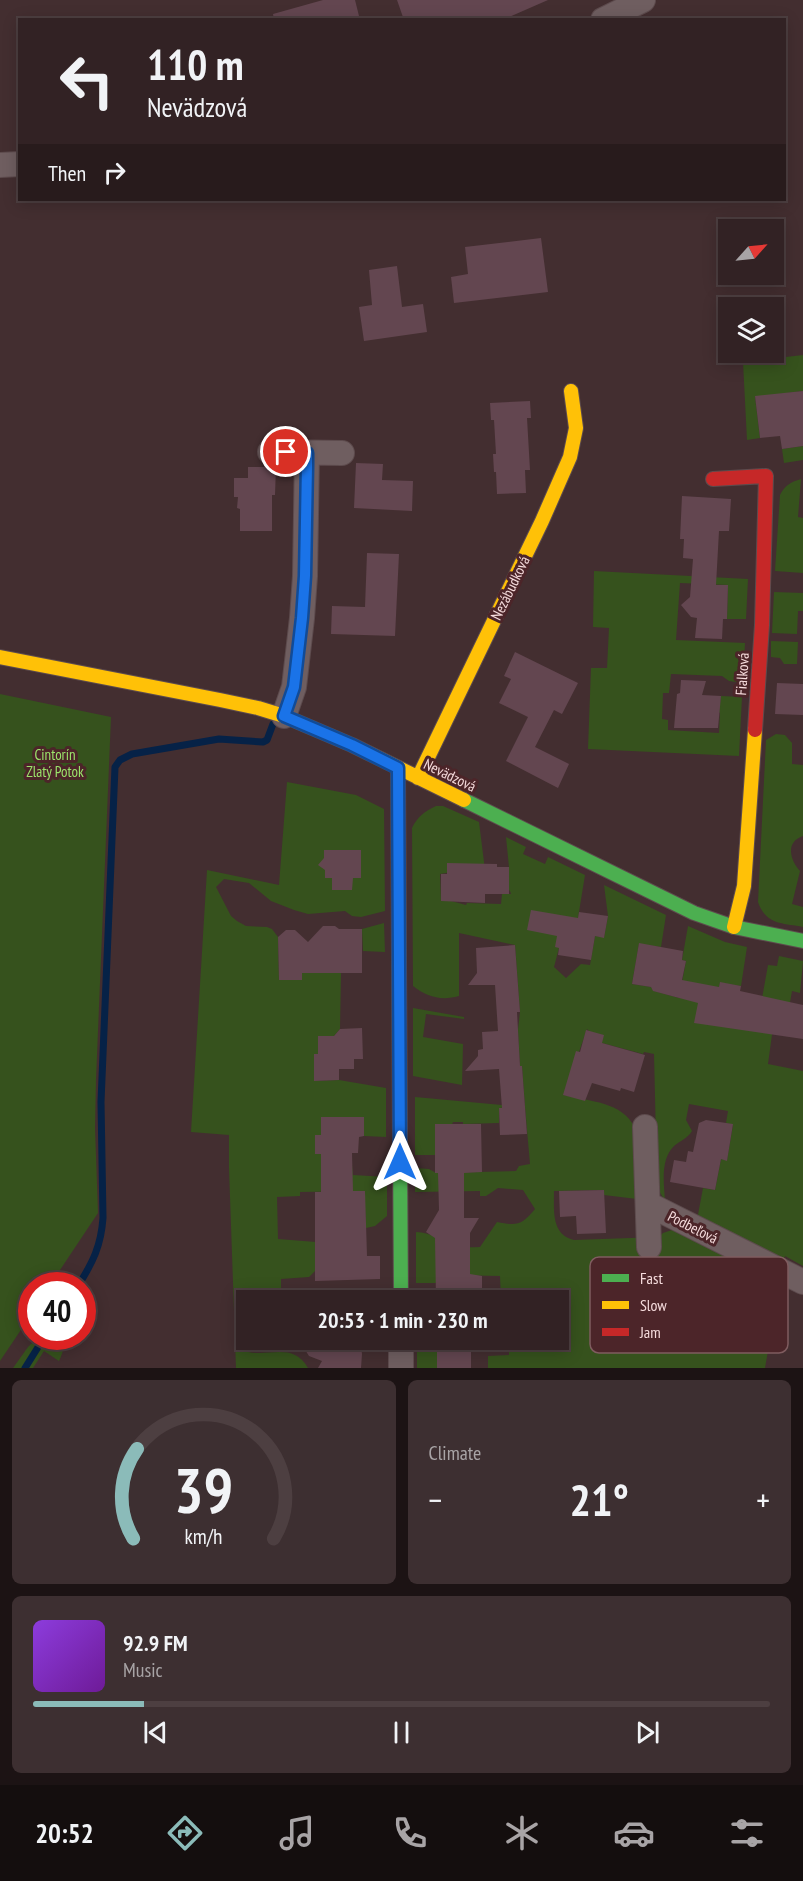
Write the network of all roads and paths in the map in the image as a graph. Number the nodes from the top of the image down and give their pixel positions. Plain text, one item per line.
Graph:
1 (643, 0) edge
2 (607, 18) edge
3 (18, 164) edge
4 (0, 165) edge
5 (571, 391) dead end
6 (270, 452) dead end
7 (307, 453) junction
8 (342, 453) dead end
9 (713, 479) dead end
10 (0, 657) edge
11 (284, 716) junction
12 (398, 768) junction
13 (418, 778) junction
14 (734, 927) junction
15 (803, 941) edge
16 (645, 1127) dead end
17 (648, 1204) junction
18 (649, 1247) dead end
19 (753, 1257) edge
20 (788, 1274) edge
21 (803, 1282) edge
22 (400, 1290) edge
23 (401, 1350) edge
24 (401, 1368) edge

1 - 2 street
3 - 4 street
5 - 13 street, Nezábudková
6 - 7 street
7 - 8 street
7 - 11 street
9 - 14 street, Fialková
10 - 11 street, Nevädzová
11 - 12 street, Nevädzová
12 - 13 street, Nevädzová
12 - 22 street
13 - 14 street, Nevädzová
14 - 15 street, Nevädzová
16 - 17 street, Podbeľová
17 - 18 street, Podbeľová
17 - 19 street, Podbeľová
20 - 21 street, Podbeľová
23 - 24 street

